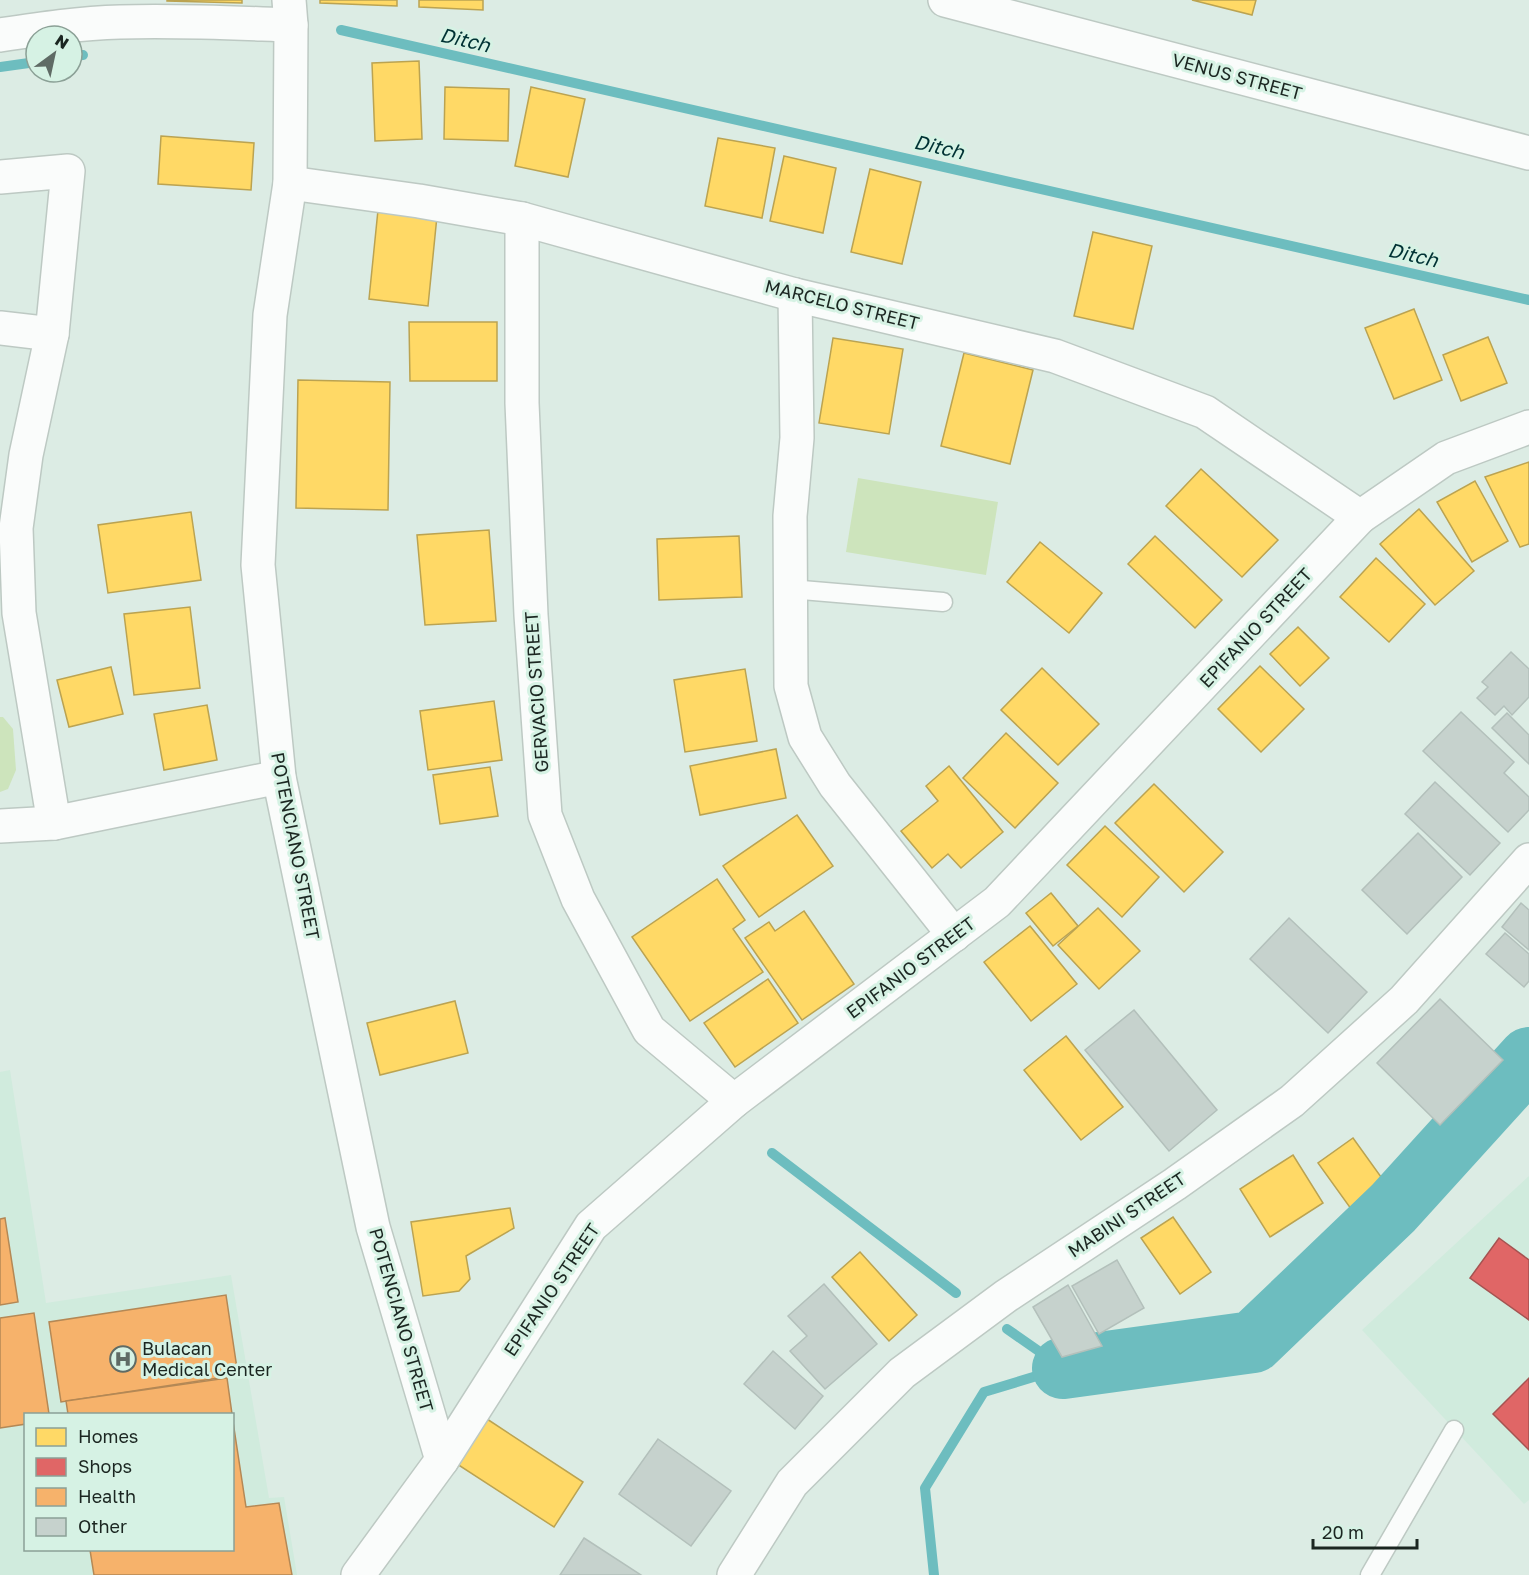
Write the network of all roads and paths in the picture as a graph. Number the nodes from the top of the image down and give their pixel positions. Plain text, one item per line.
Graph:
1 (945, 0) edge
2 (290, 13) edge
3 (0, 35) edge
4 (1529, 153) edge
5 (0, 177) edge
6 (290, 183) junction
7 (522, 219) junction
8 (795, 295) junction
9 (0, 328) edge
10 (52, 334) junction
11 (1529, 427) edge
12 (13, 455) edge
13 (1360, 517) junction
14 (790, 589) junction
15 (943, 602) dead end
16 (279, 777) junction
17 (54, 823) junction
18 (0, 826) edge
19 (1529, 860) edge
20 (954, 935) junction
21 (734, 1101) junction
22 (1454, 1430) dead end
23 (442, 1460) junction
24 (358, 1575) edge
25 (734, 1575) edge
26 (1370, 1575) edge

1 - 4 street, VENUS STREET
2 - 3 street
2 - 6 street, POTENCIANO STREET
5 - 10 street
6 - 7 street, MARCELO STREET
6 - 16 street, POTENCIANO STREET
7 - 8 street, MARCELO STREET
7 - 21 street, GERVACIO STREET
8 - 13 street, MARCELO STREET
8 - 14 street
9 - 10 street
10 - 12 street
11 - 13 street, EPIFANIO STREET
12 - 17 street
13 - 20 street, EPIFANIO STREET
14 - 15 lane
14 - 20 street
16 - 17 street
16 - 23 street, POTENCIANO STREET
17 - 18 street
19 - 25 street, MABINI STREET
20 - 21 street, EPIFANIO STREET
21 - 23 street, EPIFANIO STREET
22 - 26 lane
23 - 24 street, EPIFANIO STREET

